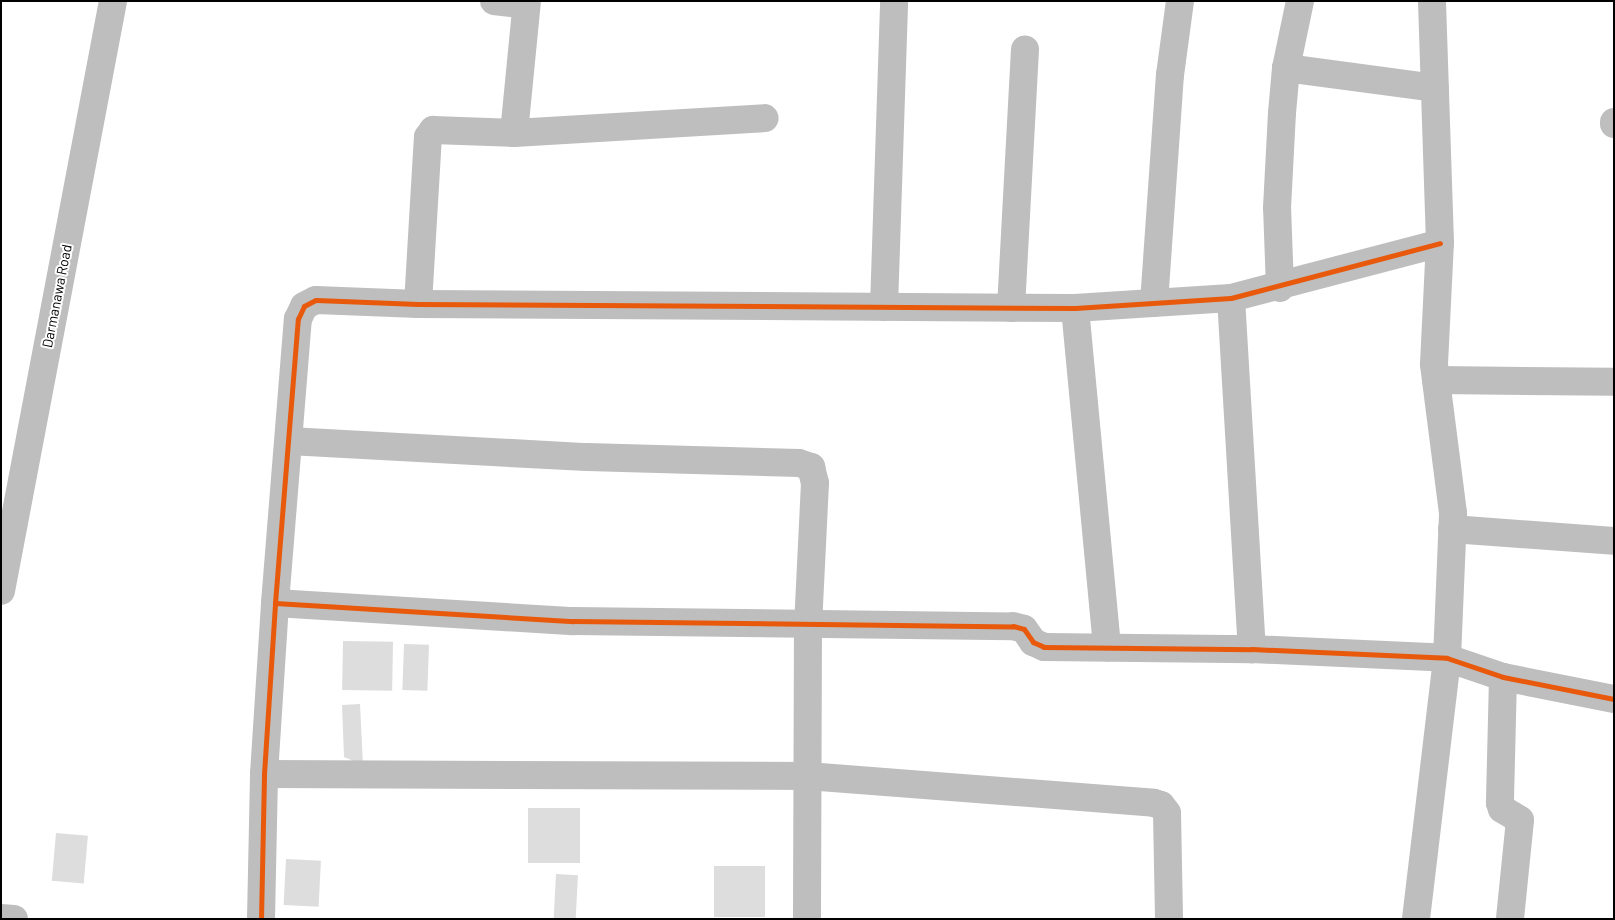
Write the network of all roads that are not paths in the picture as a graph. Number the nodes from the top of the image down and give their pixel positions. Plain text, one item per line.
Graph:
1 (113, 1) edge
2 (494, 1) edge
3 (894, 1) edge
4 (1180, 1) edge
5 (1300, 1) edge
6 (1432, 1) edge
7 (527, 3) edge
8 (1025, 49) dead end
9 (1286, 68) junction
10 (1435, 88) junction
11 (765, 118) dead end
12 (514, 133) junction
13 (1440, 243) junction
14 (1280, 288) junction
15 (1231, 298) junction
16 (1154, 303) junction
17 (418, 304) junction
18 (884, 307) junction
19 (1011, 308) junction
20 (1075, 308) junction
21 (1436, 380) junction
22 (1614, 382) edge
23 (289, 441) junction
24 (1452, 529) junction
25 (1614, 541) edge
26 (1, 592) edge
27 (275, 603) junction
28 (808, 625) junction
29 (1107, 647) junction
30 (1252, 649) junction
31 (1447, 658) junction
32 (1503, 677) junction
33 (1614, 699) edge
34 (264, 774) junction
35 (807, 776) junction
36 (1, 918) edge
37 (14, 919) edge
38 (261, 919) edge
39 (807, 919) edge
40 (1169, 919) edge
41 (1416, 919) edge
42 (1510, 919) edge

1 - 26 street, Darmanawa Road
2 - 7 street
3 - 18 street
4 - 16 street
5 - 9 street
6 - 10 street
7 - 12 street
8 - 19 street
9 - 10 street
9 - 14 street
10 - 13 street
11 - 12 street
12 - 17 street
13 - 14 street
13 - 21 street
14 - 15 street
15 - 16 street
15 - 30 street
16 - 20 street
17 - 18 street
17 - 23 street
18 - 19 street
19 - 20 street
20 - 29 street
21 - 22 street
21 - 24 street
23 - 27 street
23 - 28 street
24 - 25 street
24 - 31 street
27 - 28 street
27 - 34 street
28 - 29 street
28 - 35 street
29 - 30 street
30 - 31 street
31 - 32 street
31 - 41 street
32 - 33 street
32 - 42 street
34 - 35 street
34 - 38 street
35 - 39 street
35 - 40 street
36 - 37 street

